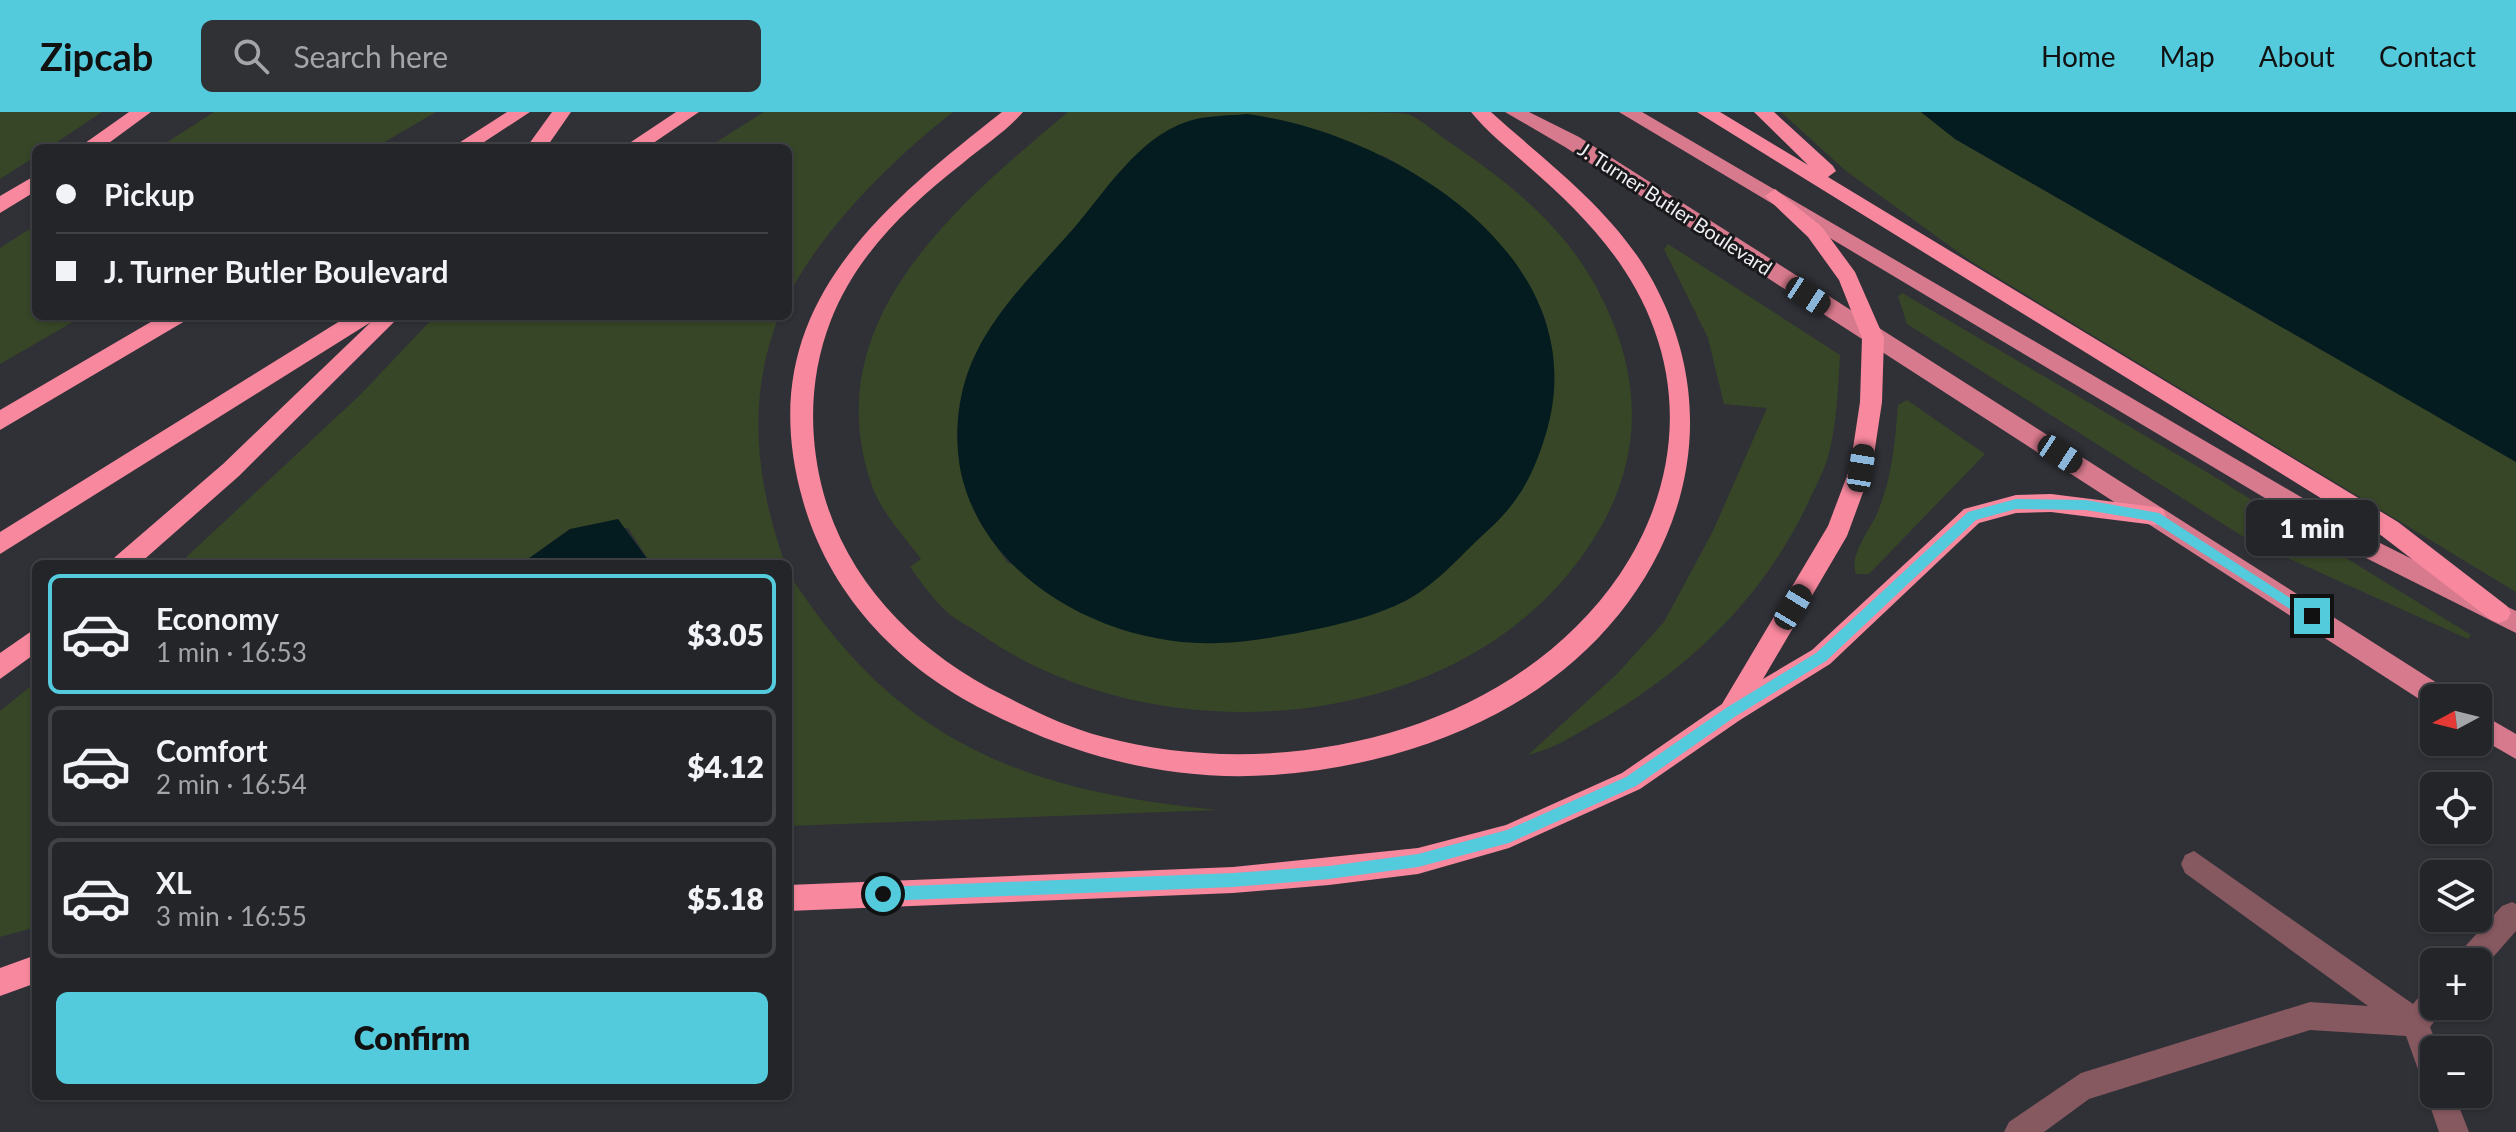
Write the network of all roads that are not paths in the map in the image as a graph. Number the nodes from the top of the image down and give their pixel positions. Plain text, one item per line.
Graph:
1 (142, 112) edge
2 (521, 112) edge
3 (562, 112) edge
4 (690, 112) edge
5 (1014, 112) edge
6 (1480, 112) edge
7 (1514, 112) edge
8 (1628, 112) edge
9 (1706, 112) edge
10 (1763, 112) edge
11 (94, 144) edge
12 (468, 144) edge
13 (539, 144) edge
14 (638, 144) edge
15 (32, 185) edge
16 (1775, 196) junction
17 (0, 206) edge
18 (1890, 222) junction
19 (171, 320) edge
20 (358, 320) edge
21 (386, 320) edge
22 (1873, 338) junction
23 (0, 421) edge
24 (2155, 516) junction
25 (0, 544) edge
26 (128, 560) edge
27 (2507, 618) edge
28 (32, 641) edge
29 (0, 668) edge
30 (2420, 686) edge
31 (1731, 712) junction
32 (2492, 732) edge
33 (2516, 748) edge
34 (2194, 864) dead end
35 (792, 898) edge
36 (2516, 918) edge
37 (2483, 948) edge
38 (32, 970) edge
39 (0, 982) edge
40 (2420, 1017) edge
41 (2415, 1023) junction
42 (2420, 1037) edge
43 (2445, 1108) edge
44 (2019, 1132) edge
45 (2454, 1132) edge

1 - 11 highway
2 - 12 highway
3 - 13 highway
4 - 14 highway
5 - 6 highway
7 - 22 main road, J. Turner Butler Boulevard
8 - 16 main road
9 - 18 highway
10 - 18 highway
15 - 17 highway
16 - 22 highway
16 - 27 main road
18 - 27 highway
19 - 23 highway
20 - 25 highway
21 - 26 highway
22 - 24 main road, J. Turner Butler Boulevard
22 - 31 highway
24 - 30 main road, J. Turner Butler Boulevard
24 - 31 highway
28 - 29 highway
31 - 35 highway
32 - 33 main road
34 - 41 lane
36 - 37 lane
38 - 39 highway
40 - 41 lane
41 - 42 lane
41 - 44 lane
43 - 45 lane

